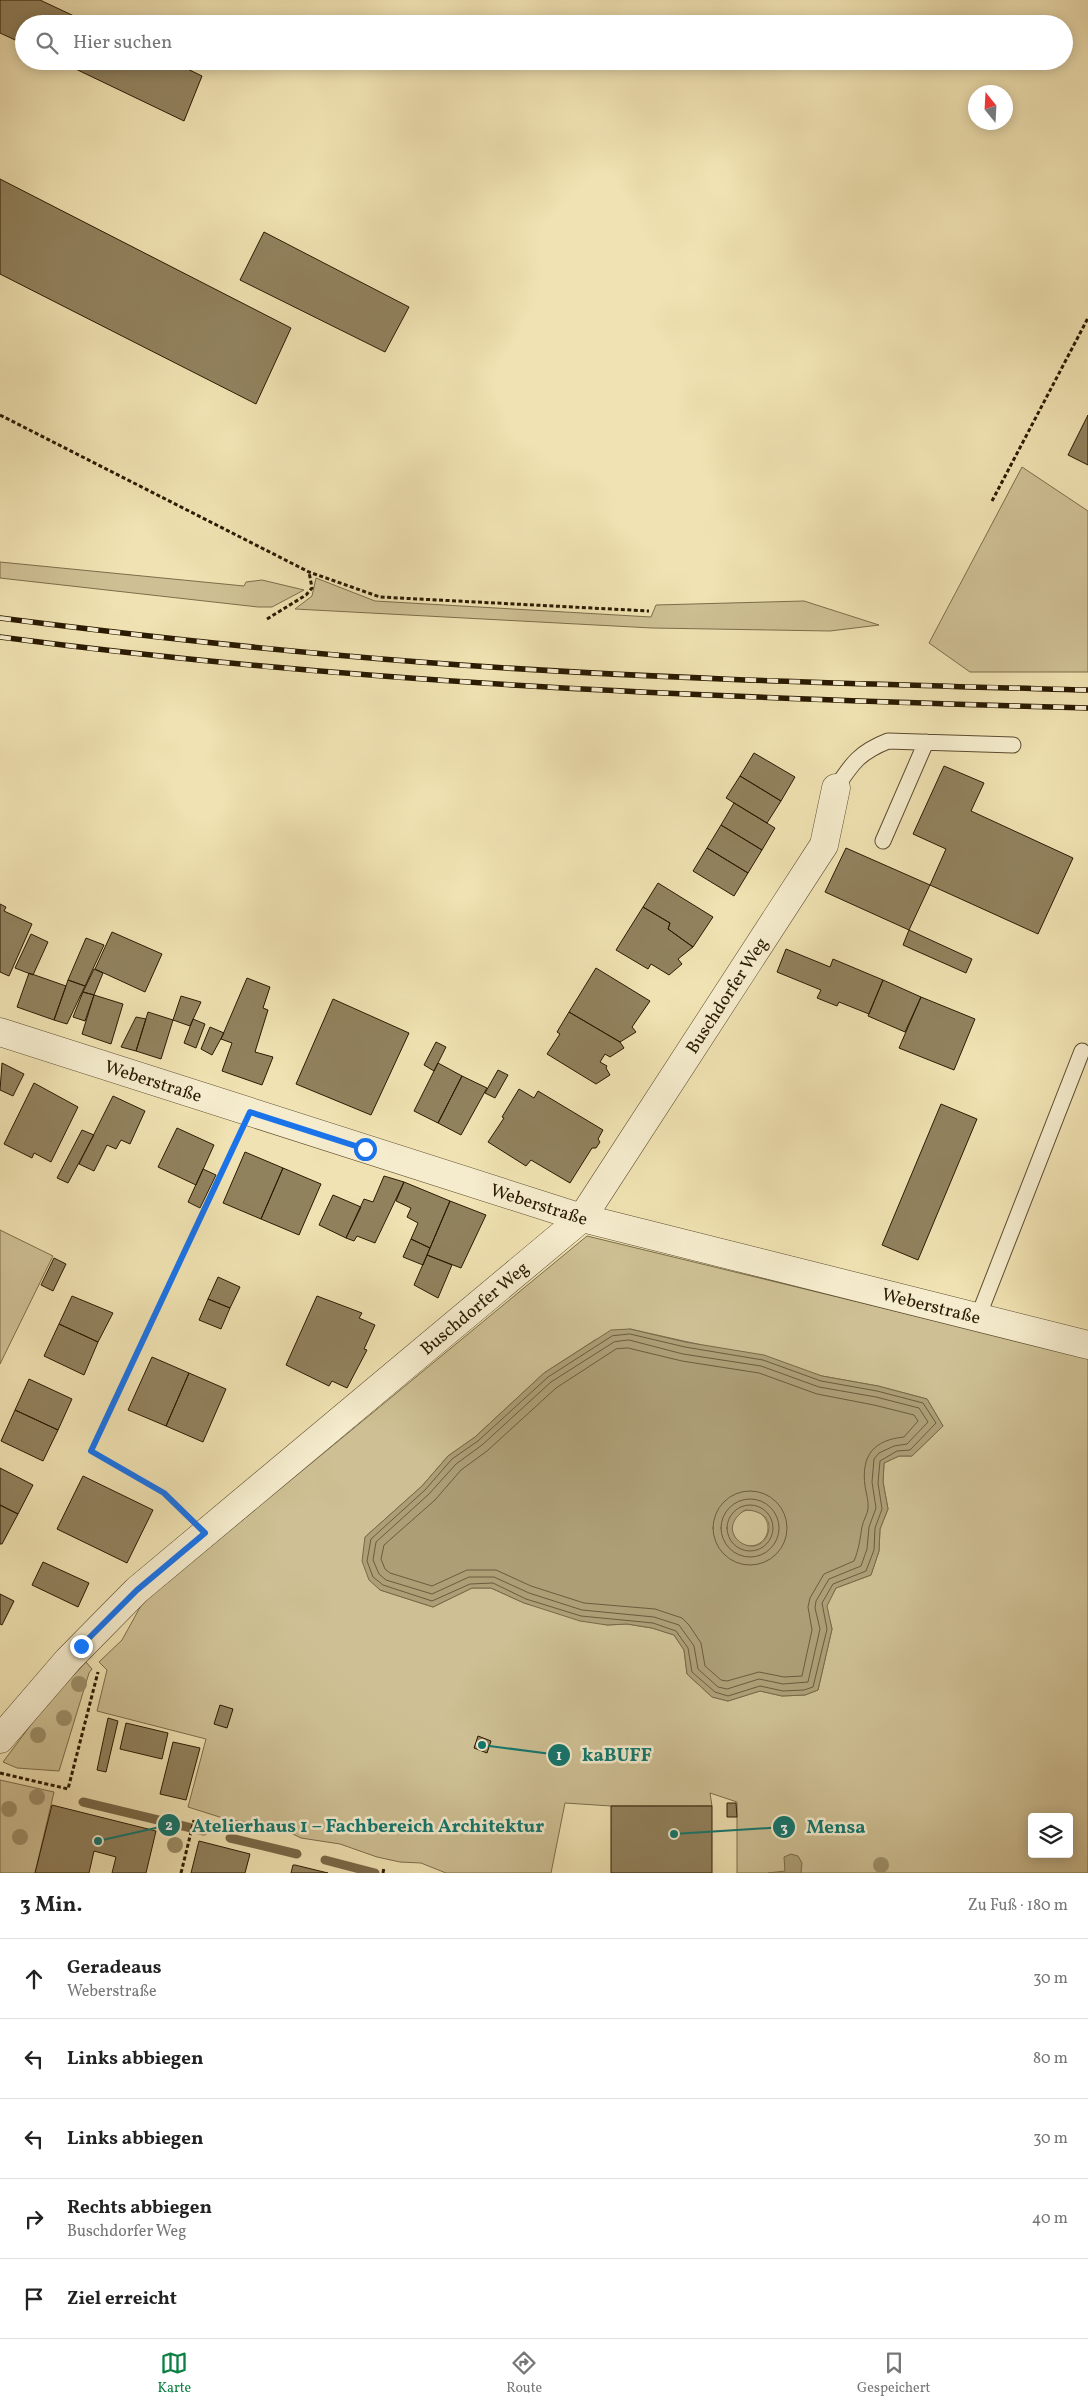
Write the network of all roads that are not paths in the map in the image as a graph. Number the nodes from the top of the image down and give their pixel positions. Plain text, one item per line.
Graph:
1 (926, 742) junction
2 (1014, 745) dead end
3 (836, 788) joint
4 (883, 841) dead end
5 (0, 1032) edge
6 (1082, 1051) dead end
7 (582, 1218) junction
8 (978, 1317) junction
9 (1088, 1344) edge
10 (0, 1739) edge

1 - 2 lane
1 - 3 lane
1 - 4 lane
3 - 7 street, Buschdorfer Weg
5 - 7 street, Weberstraße
6 - 8 lane
7 - 8 street, Weberstraße
7 - 10 street, Buschdorfer Weg
8 - 9 street, Weberstraße

